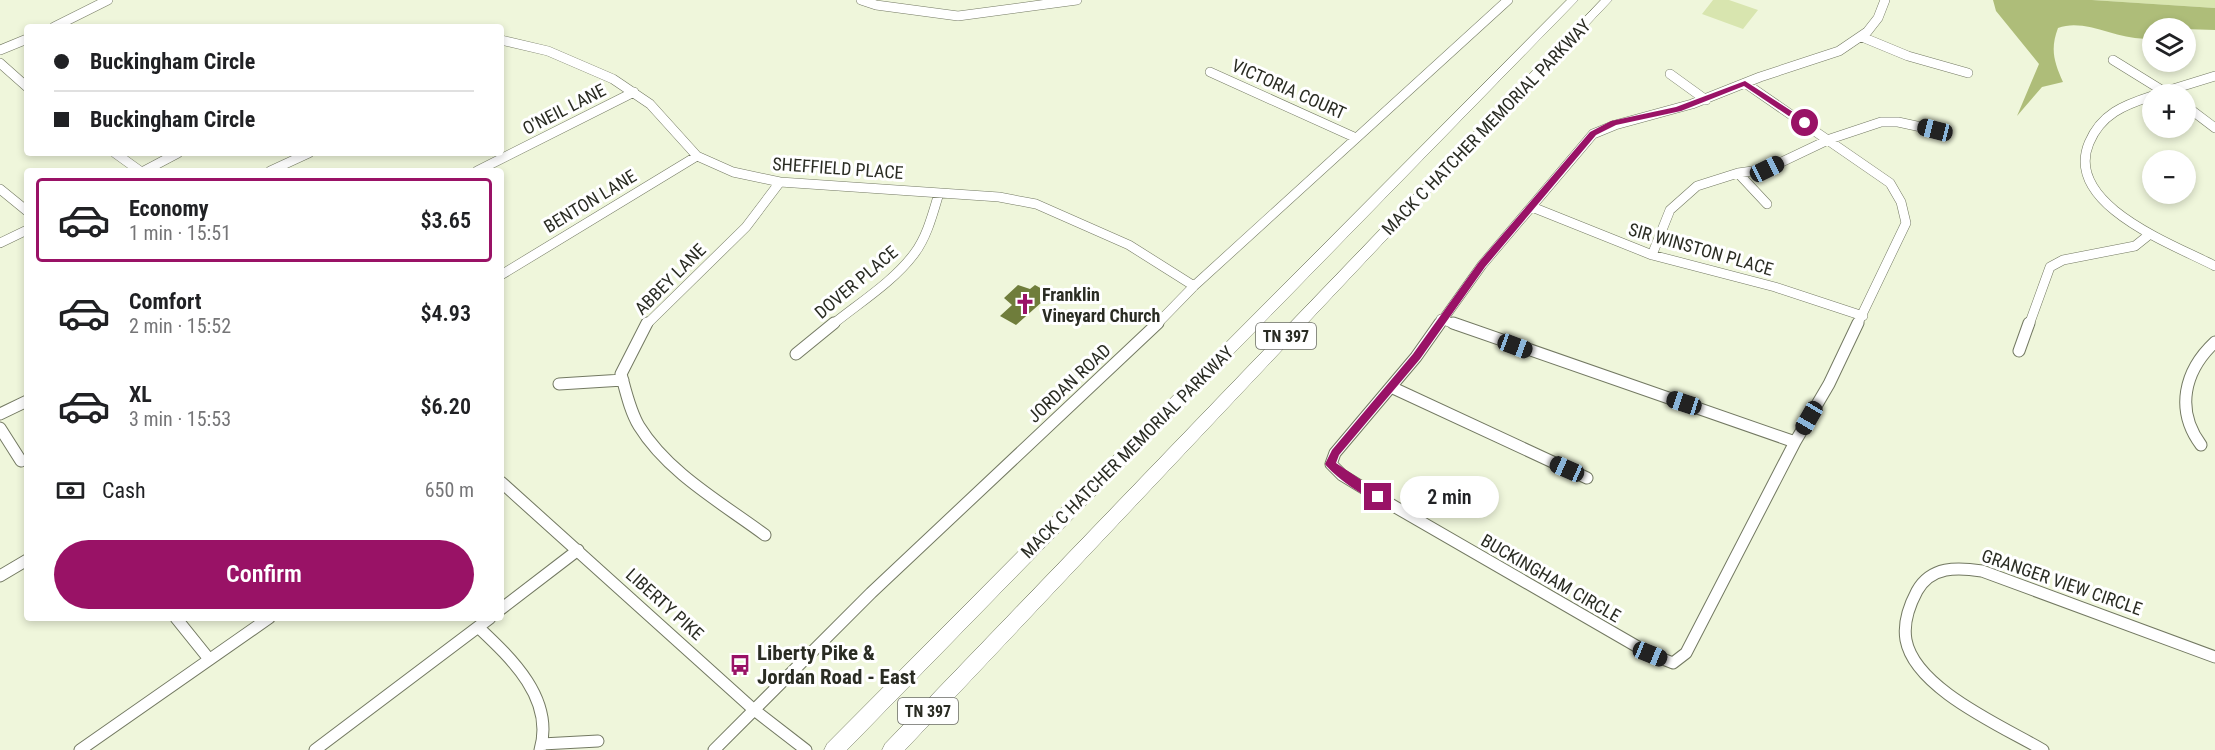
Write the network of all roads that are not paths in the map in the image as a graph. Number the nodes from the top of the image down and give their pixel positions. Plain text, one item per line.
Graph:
1 (108, 0) edge
2 (861, 0) edge
3 (1077, 0) edge
4 (1508, 0) edge
5 (1573, 0) edge
6 (1608, 0) edge
7 (1885, 0) edge
8 (60, 24) edge
9 (1862, 38) junction
10 (24, 40) edge
11 (504, 41) edge
12 (0, 50) edge
13 (2114, 60) dead end
14 (0, 63) edge
15 (1210, 72) dead end
16 (1670, 74) dead end
17 (1968, 74) dead end
18 (2215, 76) edge
19 (1745, 83) junction
20 (24, 84) edge
21 (2146, 84) edge
22 (2191, 84) edge
23 (634, 92) junction
24 (1706, 100) junction
25 (2142, 100) edge
26 (2196, 114) edge
27 (2215, 128) edge
28 (1935, 130) dead end
29 (1354, 137) junction
30 (1830, 139) junction
31 (120, 156) edge
32 (172, 156) edge
33 (302, 156) edge
34 (697, 156) junction
35 (138, 168) edge
36 (148, 168) edge
37 (276, 168) edge
38 (483, 168) edge
39 (1738, 173) junction
40 (780, 182) junction
41 (0, 189) edge
42 (939, 193) junction
43 (1767, 204) dead end
44 (1532, 207) junction
45 (24, 209) edge
46 (24, 231) edge
47 (2150, 234) junction
48 (0, 243) edge
49 (1652, 255) junction
50 (2215, 266) edge
51 (504, 273) edge
52 (1194, 286) junction
53 (1863, 315) junction
54 (1442, 320) junction
55 (2215, 342) edge
56 (2019, 351) dead end
57 (796, 354) dead end
58 (623, 380) junction
59 (559, 384) dead end
60 (1391, 387) junction
61 (24, 402) edge
62 (0, 414) edge
63 (0, 428) edge
64 (1795, 442) junction
65 (2201, 445) dead end
66 (21, 461) dead end
67 (1587, 478) dead end
68 (504, 485) edge
69 (765, 535) dead end
70 (578, 550) junction
71 (24, 562) edge
72 (0, 576) edge
73 (504, 607) edge
74 (178, 621) edge
75 (264, 621) edge
76 (486, 621) edge
77 (478, 627) junction
78 (2215, 657) edge
79 (209, 659) junction
80 (753, 709) junction
81 (598, 741) dead end
82 (541, 747) edge
83 (80, 750) edge
84 (315, 750) edge
85 (714, 750) edge
86 (806, 750) edge
87 (834, 750) edge
88 (892, 750) edge
89 (2043, 750) edge

1 - 8 street
2 - 3 street
4 - 29 street, JORDAN ROAD
5 - 87 highway, MACK C HATCHER MEMORIAL PARKWAY / TN 397
6 - 88 highway, MACK C HATCHER MEMORIAL PARKWAY / TN 397
7 - 9 street, BUCKINGHAM CIRCLE
9 - 17 street
9 - 19 street, BUCKINGHAM CIRCLE
10 - 12 street
11 - 23 street, SHEFFIELD PLACE
13 - 21 street
14 - 20 street
15 - 29 street, VICTORIA COURT
16 - 24 street
18 - 22 street
19 - 24 street, BUCKINGHAM CIRCLE
19 - 30 street, BUCKINGHAM CIRCLE
23 - 34 street, SHEFFIELD PLACE
23 - 38 street, O'NEIL LANE
24 - 44 street, BUCKINGHAM CIRCLE
25 - 47 street
26 - 27 street
28 - 30 street
29 - 52 street, JORDAN ROAD
30 - 39 street
30 - 53 street, BUCKINGHAM CIRCLE
31 - 35 street
32 - 36 street
33 - 37 street
34 - 40 street, SHEFFIELD PLACE
34 - 51 street, BENTON LANE
39 - 43 street
39 - 49 street
40 - 42 street, SHEFFIELD PLACE
40 - 58 street, ABBEY LANE
41 - 45 street
42 - 52 street, SHEFFIELD PLACE
42 - 57 street, DOVER PLACE
44 - 49 street, SIR WINSTON PLACE
44 - 54 street, BUCKINGHAM CIRCLE
46 - 48 street
47 - 50 street
47 - 56 street
49 - 53 street, SIR WINSTON PLACE
52 - 80 street, JORDAN ROAD
53 - 64 street, BUCKINGHAM CIRCLE
54 - 60 street, BUCKINGHAM CIRCLE
54 - 64 street
55 - 65 street
58 - 59 street
58 - 69 street
60 - 64 street, BUCKINGHAM CIRCLE
60 - 67 street
61 - 62 street
63 - 66 street
68 - 70 street, LIBERTY PIKE
70 - 73 street
70 - 80 street, LIBERTY PIKE
71 - 72 street
74 - 79 street
75 - 79 street
76 - 77 street
77 - 82 street
77 - 84 street
78 - 89 street, GRANGER VIEW CIRCLE
79 - 83 street
80 - 85 street, JORDAN ROAD
80 - 86 street, LIBERTY PIKE
81 - 82 street

